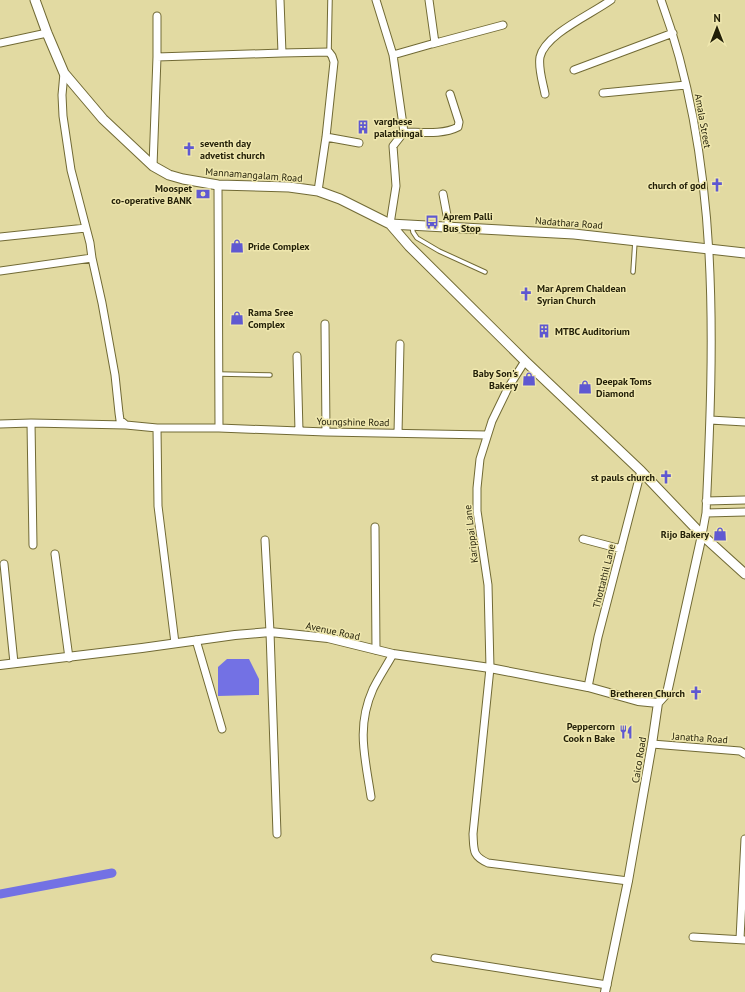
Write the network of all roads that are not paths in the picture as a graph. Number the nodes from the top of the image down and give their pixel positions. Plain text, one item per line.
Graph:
1 (35, 0) edge
2 (280, 0) edge
3 (330, 0) edge
4 (376, 0) edge
5 (430, 0) edge
6 (611, 0) edge
7 (661, 0) edge
8 (157, 16) dead end
9 (503, 25) dead end
10 (47, 33) junction
11 (673, 33) junction
12 (0, 43) edge
13 (428, 45) junction
14 (282, 52) junction
15 (329, 52) junction
16 (393, 55) junction
17 (157, 57) junction
18 (574, 70) dead end
19 (64, 72) junction
20 (686, 85) junction
21 (450, 94) dead end
22 (545, 94) dead end
23 (603, 94) dead end
24 (404, 132) junction
25 (326, 137) junction
26 (359, 143) dead end
27 (152, 166) junction
28 (218, 185) junction
29 (318, 191) junction
30 (443, 194) dead end
31 (390, 224) junction
32 (412, 225) junction
33 (449, 226) junction
34 (86, 228) junction
35 (0, 237) edge
36 (635, 240) junction
37 (708, 248) junction
38 (745, 253) edge
39 (92, 258) junction
40 (0, 271) edge
41 (485, 272) dead end
42 (633, 272) dead end
43 (325, 324) dead end
44 (400, 344) dead end
45 (297, 356) dead end
46 (525, 361) junction
47 (219, 374) junction
48 (270, 375) dead end
49 (710, 420) junction
50 (745, 422) edge
51 (31, 423) junction
52 (0, 424) edge
53 (126, 425) junction
54 (157, 428) junction
55 (219, 428) junction
56 (299, 431) junction
57 (326, 432) junction
58 (398, 433) junction
59 (487, 435) junction
60 (641, 471) junction
61 (706, 500) junction
62 (745, 500) edge
63 (745, 512) edge
64 (706, 513) junction
65 (375, 527) dead end
66 (702, 535) junction
67 (583, 539) dead end
68 (264, 540) dead end
69 (33, 545) dead end
70 (621, 549) junction
71 (55, 554) dead end
72 (4, 564) dead end
73 (745, 574) edge
74 (270, 632) junction
75 (196, 640) junction
76 (175, 643) junction
77 (376, 650) junction
78 (393, 654) junction
79 (69, 658) junction
80 (14, 663) junction
81 (0, 665) edge
82 (490, 668) junction
83 (588, 688) junction
84 (658, 703) junction
85 (222, 729) dead end
86 (652, 744) junction
87 (745, 754) edge
88 (371, 797) dead end
89 (277, 834) dead end
90 (745, 839) edge
91 (744, 855) edge
92 (628, 882) junction
93 (693, 937) dead end
94 (742, 940) edge
95 (434, 958) dead end
96 (606, 988) edge

1 - 10 main road, Mannamangalam Road
2 - 14 street
3 - 15 lane
4 - 16 street
5 - 13 street
6 - 22 street
7 - 11 street, Amala Street
8 - 17 street
9 - 13 street
10 - 12 street
10 - 19 main road, Mannamangalam Road
11 - 18 street
11 - 20 street, Amala Street
13 - 16 street
14 - 15 street
14 - 17 street
15 - 25 street
16 - 24 street
17 - 27 street
19 - 27 main road, Mannamangalam Road
19 - 34 street
20 - 23 street
20 - 37 street, Amala Street
21 - 24 street
24 - 31 street
25 - 26 street
25 - 29 street
27 - 28 main road, Mannamangalam Road
28 - 29 main road, Mannamangalam Road
28 - 47 street
29 - 31 main road, Mannamangalam Road
30 - 33 street
31 - 32 main road, Nadathara Road
31 - 46 main road
32 - 33 main road, Nadathara Road
32 - 41 lane
33 - 36 main road, Nadathara Road
34 - 35 street
34 - 39 street
36 - 37 main road, Nadathara Road
36 - 42 lane
37 - 38 main road, Nadathara Road
37 - 49 street, Amala Street
39 - 40 street
39 - 53 street
43 - 57 street
44 - 58 street
45 - 56 street
46 - 59 street, Karippai Lane
46 - 60 main road
47 - 48 lane
47 - 55 street
49 - 50 street
49 - 61 street, Amala Street
51 - 52 street, Youngshine Road
51 - 53 street, Youngshine Road
51 - 69 street
53 - 54 street, Youngshine Road
54 - 55 street, Youngshine Road
54 - 76 street
55 - 56 street, Youngshine Road
56 - 57 street, Youngshine Road
57 - 58 street, Youngshine Road
58 - 59 street, Youngshine Road
59 - 82 street, Karippai Lane
60 - 66 main road
60 - 70 street, Thottathil Lane
61 - 62 street
61 - 64 street, Amala Street
63 - 64 street
64 - 66 street, Amala Street
65 - 77 street
66 - 73 main road
66 - 84 street, Caico Road
67 - 70 street
68 - 74 street
70 - 83 street, Thottathil Lane
71 - 79 street
72 - 80 street
74 - 75 street, Avenue Road
74 - 77 street, Avenue Road
74 - 89 street
75 - 76 street, Avenue Road
75 - 85 street
76 - 79 street, Avenue Road
77 - 78 street, Avenue Road
78 - 82 street, Avenue Road
78 - 88 street
79 - 80 street, Avenue Road
80 - 81 street, Avenue Road
82 - 83 street, Avenue Road
82 - 92 street, Karippai Lane
83 - 84 street, Avenue Road
84 - 86 street, Caico Road
86 - 87 street, Janatha Road
86 - 92 street, Caico Road
90 - 91 street
91 - 94 street
92 - 96 street, Caico Road
93 - 94 street
95 - 96 street

